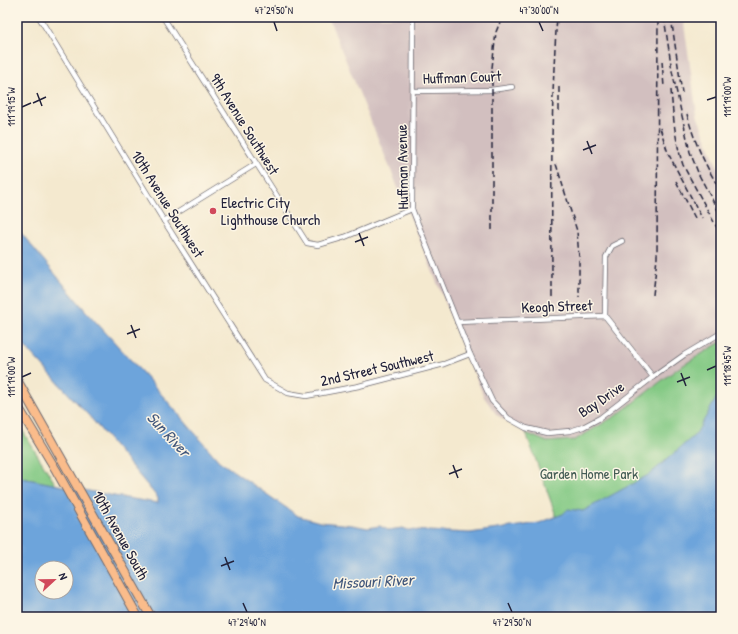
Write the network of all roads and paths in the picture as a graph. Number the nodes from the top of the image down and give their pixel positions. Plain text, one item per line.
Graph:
1 (39, 17) edge
2 (163, 17) edge
3 (413, 17) edge
4 (512, 87) dead end
5 (413, 91) junction
6 (256, 164) junction
7 (412, 209) junction
8 (164, 221) junction
9 (622, 241) dead end
10 (605, 316) junction
11 (457, 322) junction
12 (721, 333) edge
13 (470, 354) junction
14 (653, 377) junction
15 (17, 380) edge
16 (288, 393) joint
17 (17, 405) edge
18 (138, 617) edge
19 (151, 617) edge

1 - 8 street, 10th Avenue Southwest
2 - 6 street, 9th Avenue Southwest
3 - 5 street, Huffman Avenue
4 - 5 street, Huffman Court
5 - 7 street, Huffman Avenue
6 - 7 street, 9th Avenue Southwest
6 - 8 street
7 - 11 street, Huffman Avenue
8 - 16 street, 10th Avenue Southwest
9 - 10 street
10 - 11 street, Keogh Street
10 - 14 street, Keogh Street
11 - 13 street, Huffman Avenue
12 - 14 street, Bay Drive
13 - 14 street, Bay Drive
13 - 16 street, 2nd Street Southwest
15 - 19 highway, 10th Avenue South
17 - 18 highway, 10th Avenue South

